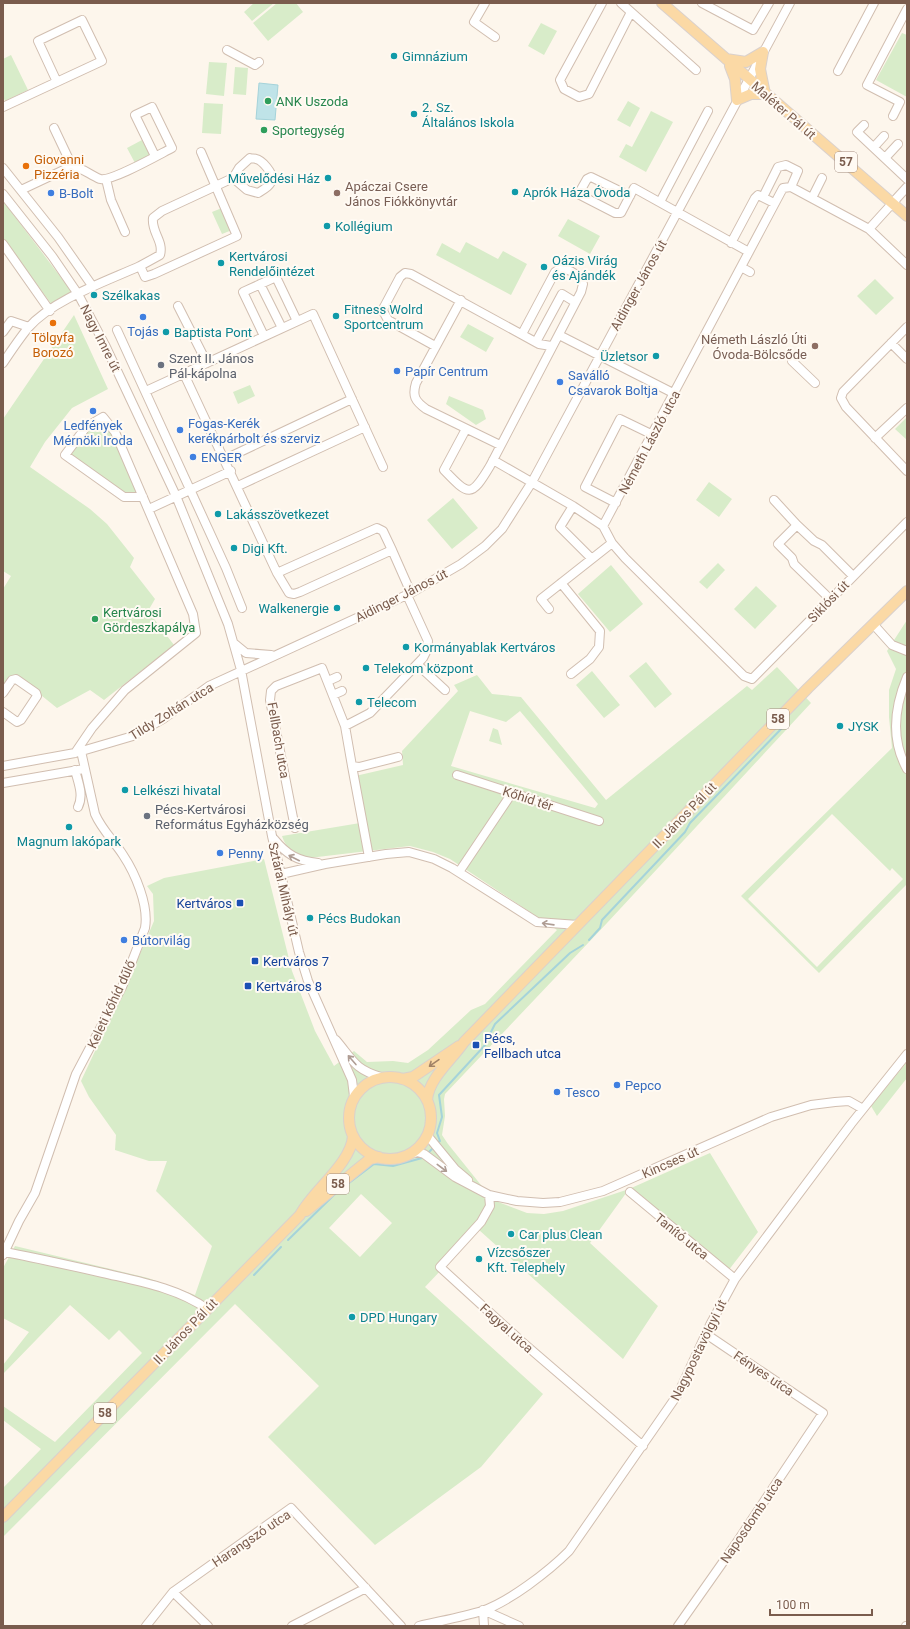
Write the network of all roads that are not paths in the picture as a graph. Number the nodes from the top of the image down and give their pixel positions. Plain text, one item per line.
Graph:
1 (485, 3) edge
2 (602, 3) edge
3 (621, 3) edge
4 (662, 3) edge
5 (702, 3) edge
6 (769, 3) edge
7 (790, 3) edge
8 (874, 3) edge
9 (907, 9) edge
10 (631, 12) junction
11 (495, 37) dead end
12 (227, 50) dead end
13 (763, 52) junction
14 (725, 59) junction
15 (259, 62) dead end
16 (696, 70) dead end
17 (838, 71) dead end
18 (748, 79) junction
19 (57, 82) junction
20 (765, 94) junction
21 (737, 100) junction
22 (3, 107) edge
23 (708, 112) dead end
24 (893, 116) dead end
25 (864, 125) dead end
26 (54, 128) dead end
27 (884, 136) dead end
28 (898, 144) dead end
29 (874, 147) junction
30 (201, 152) dead end
31 (155, 156) junction
32 (885, 158) junction
33 (72, 166) junction
34 (3, 168) edge
35 (233, 178) junction
36 (822, 178) dead end
37 (907, 178) edge
38 (106, 179) junction
39 (215, 186) junction
40 (791, 186) junction
41 (907, 187) edge
42 (21, 190) junction
43 (3, 194) edge
44 (630, 196) junction
45 (762, 197) junction
46 (812, 198) junction
47 (660, 202) junction
48 (774, 203) junction
49 (894, 205) junction
50 (678, 214) junction
51 (907, 216) edge
52 (869, 229) junction
53 (124, 232) dead end
54 (731, 243) junction
55 (3, 244) edge
56 (749, 252) junction
57 (907, 265) edge
58 (140, 266) junction
59 (741, 267) junction
60 (750, 272) dead end
61 (260, 284) junction
62 (93, 287) junction
63 (78, 294) junction
64 (461, 300) junction
65 (576, 302) junction
66 (178, 306) dead end
67 (50, 311) junction
68 (297, 321) junction
69 (29, 327) junction
70 (907, 327) edge
71 (282, 328) junction
72 (117, 330) dead end
73 (3, 332) edge
74 (522, 334) junction
75 (559, 335) junction
76 (264, 336) junction
77 (536, 342) junction
78 (891, 343) junction
79 (436, 346) junction
80 (551, 346) junction
81 (599, 356) junction
82 (907, 359) edge
83 (792, 361) dead end
84 (3, 363) edge
85 (207, 363) junction
86 (184, 374) junction
87 (815, 383) dead end
88 (146, 391) junction
89 (675, 394) junction
90 (352, 400) junction
91 (907, 408) edge
92 (365, 428) junction
93 (466, 429) junction
94 (651, 434) junction
95 (875, 438) junction
96 (500, 445) junction
97 (225, 459) junction
98 (492, 460) junction
99 (383, 467) dead end
100 (231, 471) junction
101 (907, 471) edge
102 (532, 482) junction
103 (238, 486) junction
104 (190, 490) junction
105 (176, 496) junction
106 (143, 497) junction
107 (774, 500) dead end
108 (616, 503) junction
109 (573, 506) junction
110 (149, 509) junction
111 (907, 522) edge
112 (797, 525) junction
113 (603, 526) junction
114 (612, 544) junction
115 (392, 550) junction
116 (592, 559) junction
117 (277, 573) junction
118 (853, 576) junction
119 (561, 583) junction
120 (907, 591) edge
121 (409, 594) junction
122 (830, 599) junction
123 (242, 608) dead end
124 (549, 609) dead end
125 (874, 625) junction
126 (235, 644) junction
127 (907, 651) edge
128 (276, 654) junction
129 (418, 664) junction
130 (242, 670) junction
131 (571, 674) dead end
132 (337, 677) dead end
133 (907, 677) edge
134 (328, 681) junction
135 (445, 690) dead end
136 (342, 691) dead end
137 (3, 693) edge
138 (333, 695) junction
139 (346, 703) dead end
140 (338, 707) junction
141 (3, 712) edge
142 (345, 726) junction
143 (78, 752) junction
144 (398, 757) dead end
145 (3, 766) edge
146 (352, 766) junction
147 (84, 769) junction
148 (75, 770) junction
149 (907, 770) edge
150 (457, 775) dead end
151 (3, 783) edge
152 (512, 793) junction
153 (78, 806) dead end
154 (599, 821) dead end
155 (295, 828) dead end
156 (272, 836) junction
157 (369, 857) junction
158 (325, 864) junction
159 (459, 872) junction
160 (280, 874) junction
161 (578, 925) junction
162 (331, 1033) junction
163 (464, 1042) junction
164 (907, 1054) edge
165 (381, 1077) junction
166 (403, 1079) junction
167 (354, 1096) junction
168 (427, 1100) junction
169 (863, 1109) junction
170 (427, 1135) junction
171 (353, 1136) junction
172 (409, 1154) junction
173 (379, 1157) junction
174 (475, 1187) junction
175 (630, 1192) dead end
176 (489, 1195) junction
177 (300, 1215) junction
178 (4, 1254) edge
179 (440, 1267) junction
180 (434, 1274) dead end
181 (735, 1279) junction
182 (207, 1309) junction
183 (706, 1334) junction
184 (823, 1413) joint
185 (644, 1446) junction
186 (3, 1517) edge
187 (366, 1588) junction
188 (173, 1592) junction
189 (483, 1610) junction
190 (146, 1626) edge
191 (208, 1626) edge
192 (292, 1626) edge
193 (402, 1626) edge
194 (419, 1626) edge
195 (484, 1626) edge
196 (519, 1626) edge
197 (678, 1626) edge

1 - 11 street
2 - 10 street
3 - 10 street
4 - 14 main road, Maléter Pál út / 57
5 - 6 street
7 - 13 street, Aidinger János út
8 - 17 street
9 - 24 street
10 - 16 street
12 - 15 street
13 - 14 main road
13 - 18 street, Aidinger János út
13 - 20 main road
14 - 18 main road, Maléter Pál út / 57
14 - 21 main road
18 - 20 main road, Maléter Pál út / 57
18 - 21 street, Aidinger János út
19 - 19 street
19 - 22 street
20 - 21 main road
20 - 49 main road, Maléter Pál út / 57
21 - 50 street, Aidinger János út
23 - 47 street
25 - 29 street
26 - 33 street
27 - 29 street
28 - 32 street
29 - 32 street
30 - 39 street
31 - 31 street
31 - 38 street
32 - 37 street
33 - 38 street
33 - 42 street
34 - 42 street, Nagy Imre út
35 - 35 street
35 - 39 street
36 - 46 street
38 - 53 street
39 - 58 street
39 - 58 street
40 - 45 street
40 - 46 street
40 - 48 street, Németh László utca
41 - 49 street
42 - 62 street, Nagy Imre út
43 - 63 street, Nagy Imre út
44 - 44 street
44 - 47 street
45 - 48 street
45 - 54 street
46 - 52 street
47 - 50 street
48 - 56 street, Németh László utca
49 - 51 main road, Maléter Pál út / 57
49 - 52 street
50 - 54 street
50 - 81 street, Aidinger János út
52 - 57 street
54 - 56 street
55 - 67 street
56 - 59 street, Németh László utca
58 - 62 street
59 - 60 street
59 - 89 street, Németh László utca
61 - 68 street
61 - 71 street
61 - 76 street
62 - 63 street
63 - 67 street
63 - 105 street, Nagy Imre út
64 - 74 street
64 - 79 street
64 - 79 street
65 - 74 street
65 - 75 street
65 - 77 street
66 - 85 street
67 - 69 street
68 - 71 street
68 - 90 street
69 - 73 street
69 - 84 street
70 - 78 street
71 - 76 street
72 - 88 street, Nagy Imre út
74 - 77 street
75 - 80 street
75 - 81 street
76 - 85 street
77 - 80 street
78 - 82 street
78 - 95 street
79 - 93 street
80 - 96 street
81 - 89 street
81 - 102 street, Aidinger János út
83 - 87 street
85 - 86 street
86 - 88 street
86 - 97 street
88 - 104 street, Nagy Imre út
89 - 94 street, Németh László utca
90 - 92 street
90 - 97 street
91 - 95 street
92 - 99 street
92 - 103 street
93 - 96 street
93 - 98 street
94 - 108 street, Németh László utca
94 - 108 street
95 - 101 street
96 - 98 street
97 - 100 street
98 - 102 street
100 - 103 street
100 - 104 street
102 - 109 street
102 - 121 street, Aidinger János út
103 - 117 street
104 - 105 street
104 - 123 street, Nagy Imre út
105 - 110 street
105 - 126 street, Nagy Imre út
106 - 106 street
106 - 110 street
107 - 112 street
108 - 113 street, Németh László utca
109 - 113 street
109 - 116 street
110 - 143 street
111 - 118 street, Siklósi út
112 - 118 street
112 - 122 street
113 - 114 street
114 - 116 street
114 - 122 street, Siklósi út
115 - 117 street
115 - 117 street
115 - 121 street
116 - 119 street
118 - 122 street, Siklósi út
119 - 124 street
119 - 131 street
120 - 125 main road, II. János Pál út / 58
121 - 128 street, Aidinger János út
121 - 129 street
125 - 127 street
125 - 161 main road, II. János Pál út / 58
126 - 128 street
126 - 130 street, Nagy Imre út
128 - 130 street, Aidinger János út
129 - 135 street
129 - 142 street
130 - 143 street, Tildy Zoltán utca
130 - 156 street, Sztárai Mihály út
132 - 134 street
133 - 149 street
134 - 138 street, Fellbach utca
134 - 155 street, Fellbach utca
136 - 138 street
137 - 141 street
138 - 140 street, Fellbach utca
139 - 140 street
140 - 142 street, Fellbach utca
142 - 146 street, Fellbach utca
143 - 145 street, Tildy Zoltán utca
143 - 147 street, Keleti kőhíd dűlő
144 - 146 street
146 - 157 street, Fellbach utca
147 - 148 street
147 - 178 street, Keleti kőhíd dűlő
148 - 151 street
148 - 153 street
150 - 152 street, Kőhíd tér
152 - 154 street, Kőhíd tér
152 - 159 street
158 -> 156 street
156 - 160 street, Sztárai Mihály út
157 - 158 street
157 - 159 street
158 - 160 street
161 -> 159 street
160 - 162 street, Sztárai Mihály út
161 - 163 main road, II. János Pál út / 58
165 -> 162 street, Sztárai Mihály út
162 - 167 street, Sztárai Mihály út
163 -> 166 main road, 58
163 - 168 main road, 58
164 - 169 street, Nagypostavölgyi út
165 - 166 main road, 58
165 - 167 main road
166 - 168 main road, 58
167 - 171 main road, 58
168 - 170 main road, 58
169 - 176 street, Kincses út
169 - 181 street, Nagypostavölgyi út
170 - 172 main road, 58
170 - 174 street
171 - 173 main road, 58
171 - 177 main road, II. János Pál út / 58
172 - 173 main road, 58
172 -> 174 street
173 - 177 main road, 58
174 - 176 street, Kincses út
175 - 181 street, Tanító utca
176 - 179 street
177 - 182 main road, II. János Pál út / 58
178 - 182 street
179 - 180 street
179 - 185 street, Fagyal utca
181 - 183 street, Nagypostavölgyi út
182 - 186 main road, II. János Pál út / 58
183 - 184 street, Fényes utca
183 - 185 street, Nagypostavölgyi út
184 - 197 street, Naposdomb utca
185 - 189 street, Nagypostavölgyi út
187 - 188 street, Harangszó utca
187 - 192 street
187 - 193 street, Harangszó utca
188 - 190 street, Harangszó utca
188 - 191 street
189 - 194 street, Nagypostavölgyi út
189 - 195 street
189 - 196 street

